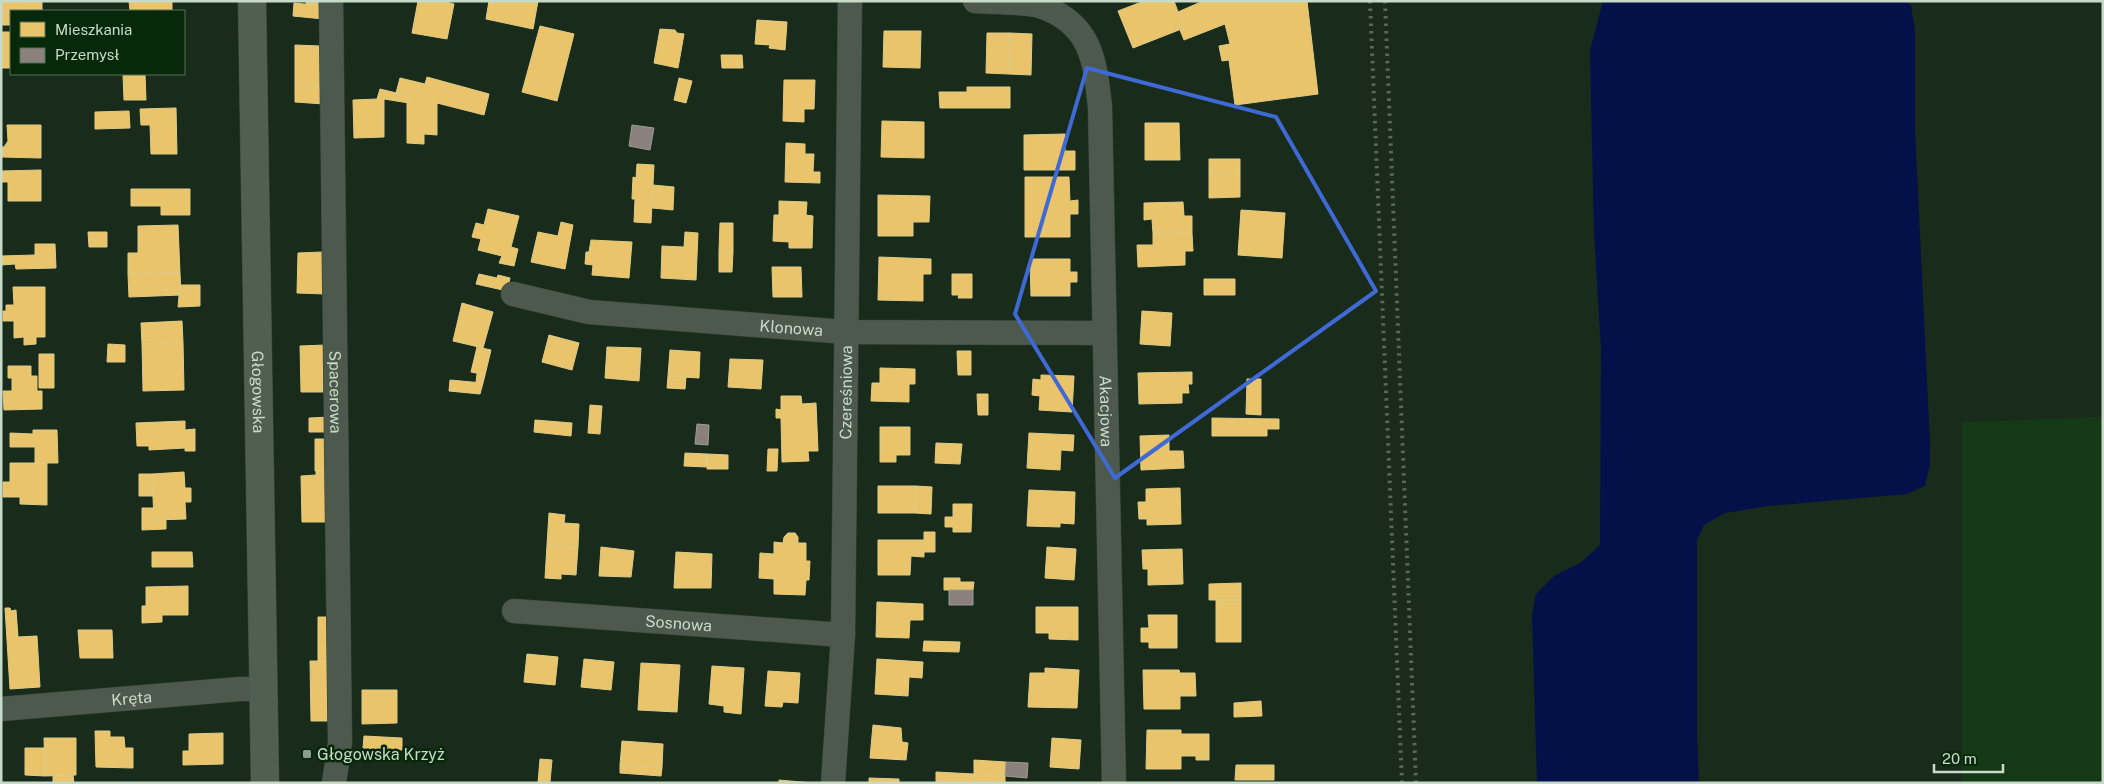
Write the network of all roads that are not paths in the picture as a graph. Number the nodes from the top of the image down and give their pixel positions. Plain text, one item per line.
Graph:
1 (252, 1) edge
2 (332, 1) edge
3 (850, 1) edge
4 (975, 1) edge
5 (514, 294) dead end
6 (846, 332) junction
7 (1103, 333) junction
8 (514, 611) dead end
9 (843, 635) junction
10 (264, 689) junction
11 (1, 709) edge
12 (265, 783) edge
13 (334, 783) edge
14 (833, 783) edge
15 (1114, 783) edge

1 - 10 street, Głogowska
2 - 13 street, Spacerowa
3 - 6 street, Czereśniowa
4 - 7 street, Akacjowa
5 - 6 street, Klonowa
6 - 7 street, Klonowa
6 - 9 street, Czereśniowa
7 - 15 street, Akacjowa
8 - 9 street, Sosnowa
9 - 14 street, Czereśniowa
10 - 11 street, Kręta
10 - 12 street, Głogowska

